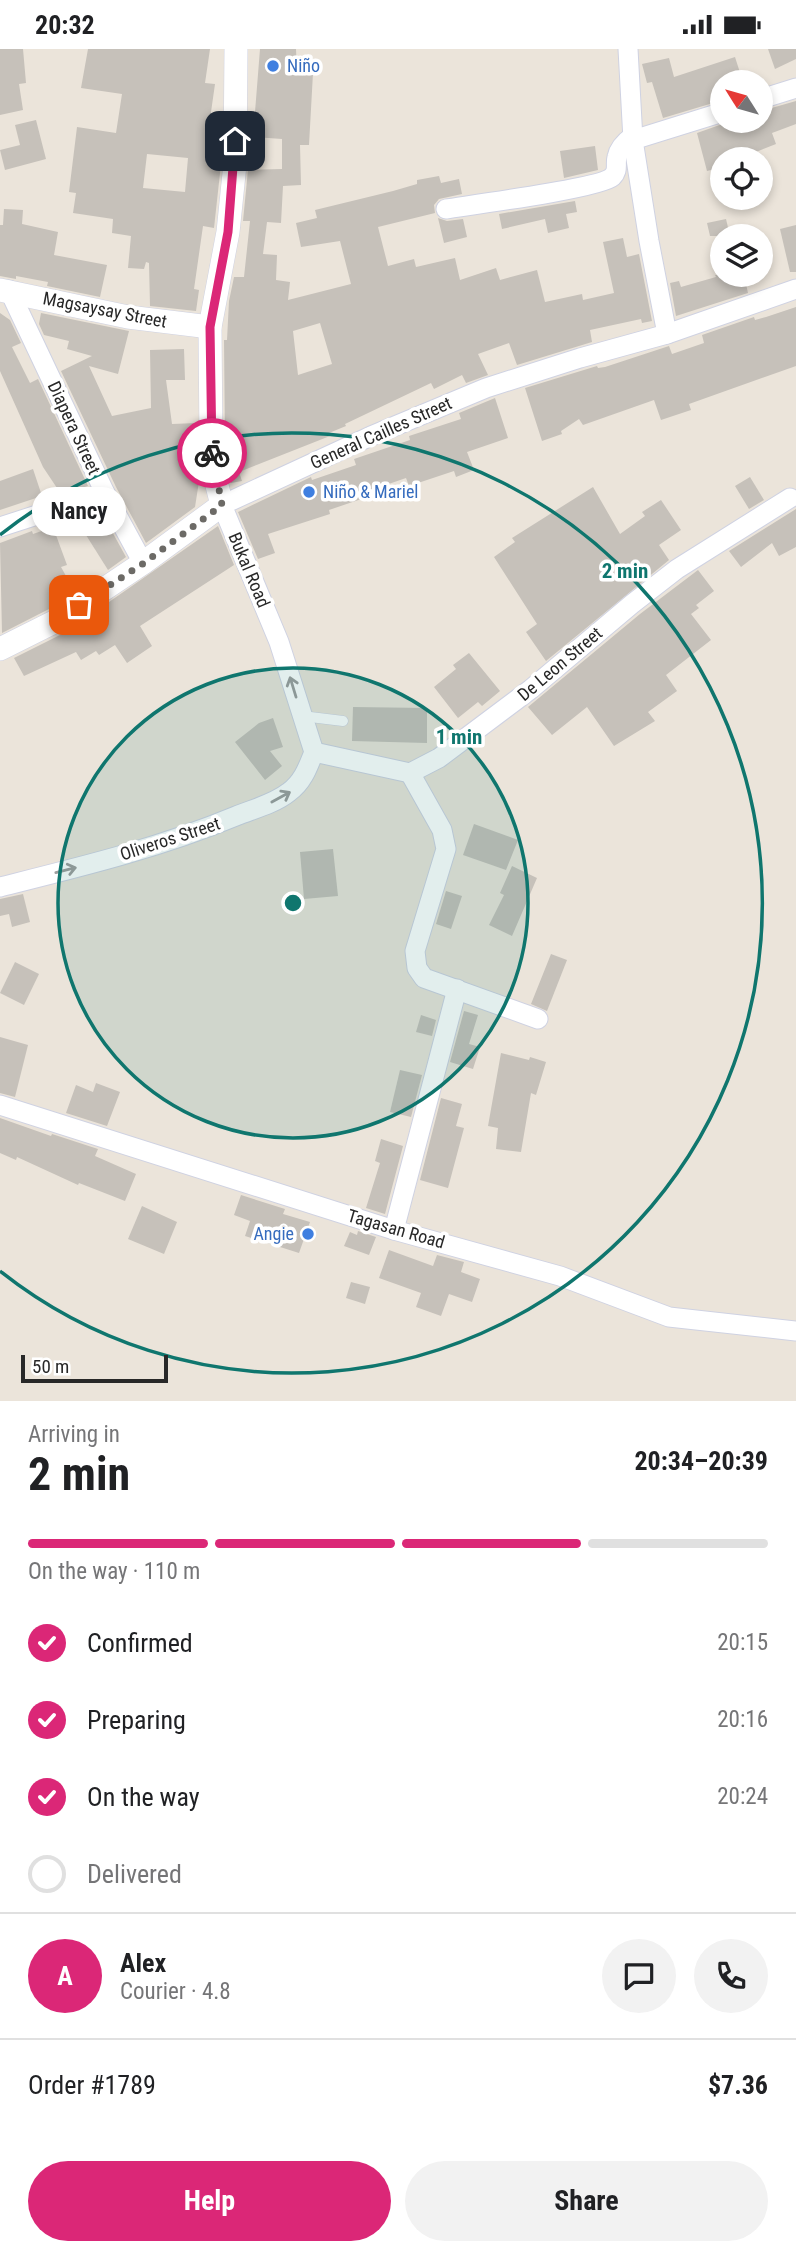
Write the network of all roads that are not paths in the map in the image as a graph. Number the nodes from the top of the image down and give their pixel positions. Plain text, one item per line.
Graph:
1 (236, 49) edge
2 (628, 49) edge
3 (796, 88) edge
4 (774, 95) edge
5 (710, 116) edge
6 (633, 138) junction
7 (446, 209) dead end
8 (796, 289) edge
9 (4, 290) edge
10 (210, 327) junction
11 (667, 334) junction
12 (105, 493) junction
13 (790, 498) dead end
14 (222, 505) junction
15 (0, 527) edge
16 (144, 563) junction
17 (0, 649) edge
18 (302, 716) junction
19 (343, 722) dead end
20 (314, 752) junction
21 (410, 773) junction
22 (0, 887) edge
23 (457, 989) junction
24 (538, 1019) dead end
25 (0, 1105) edge
26 (394, 1230) junction
27 (796, 1331) edge

1 - 10 street, Bukal Road
2 - 6 street
3 - 4 street
5 - 6 street
6 - 7 street
6 - 11 street
8 - 11 street, General Cailles Street
9 - 10 street, Magsaysay Street
9 - 12 street, Diapera Street
10 - 14 street, Bukal Road
11 - 14 street, General Cailles Street
12 - 15 street
12 - 16 street, Diapera Street
13 - 21 street, De Leon Street
14 - 16 street, General Cailles Street
18 -> 14 street, Bukal Road
16 - 17 street, General Cailles Street
18 - 19 lane
18 - 20 street, Bukal Road
20 - 21 street
22 -> 20 street, Oliveros Street
21 - 23 street
23 - 24 street
23 - 26 street
25 - 26 street, Tagasan Road
26 - 27 street, Tagasan Road

